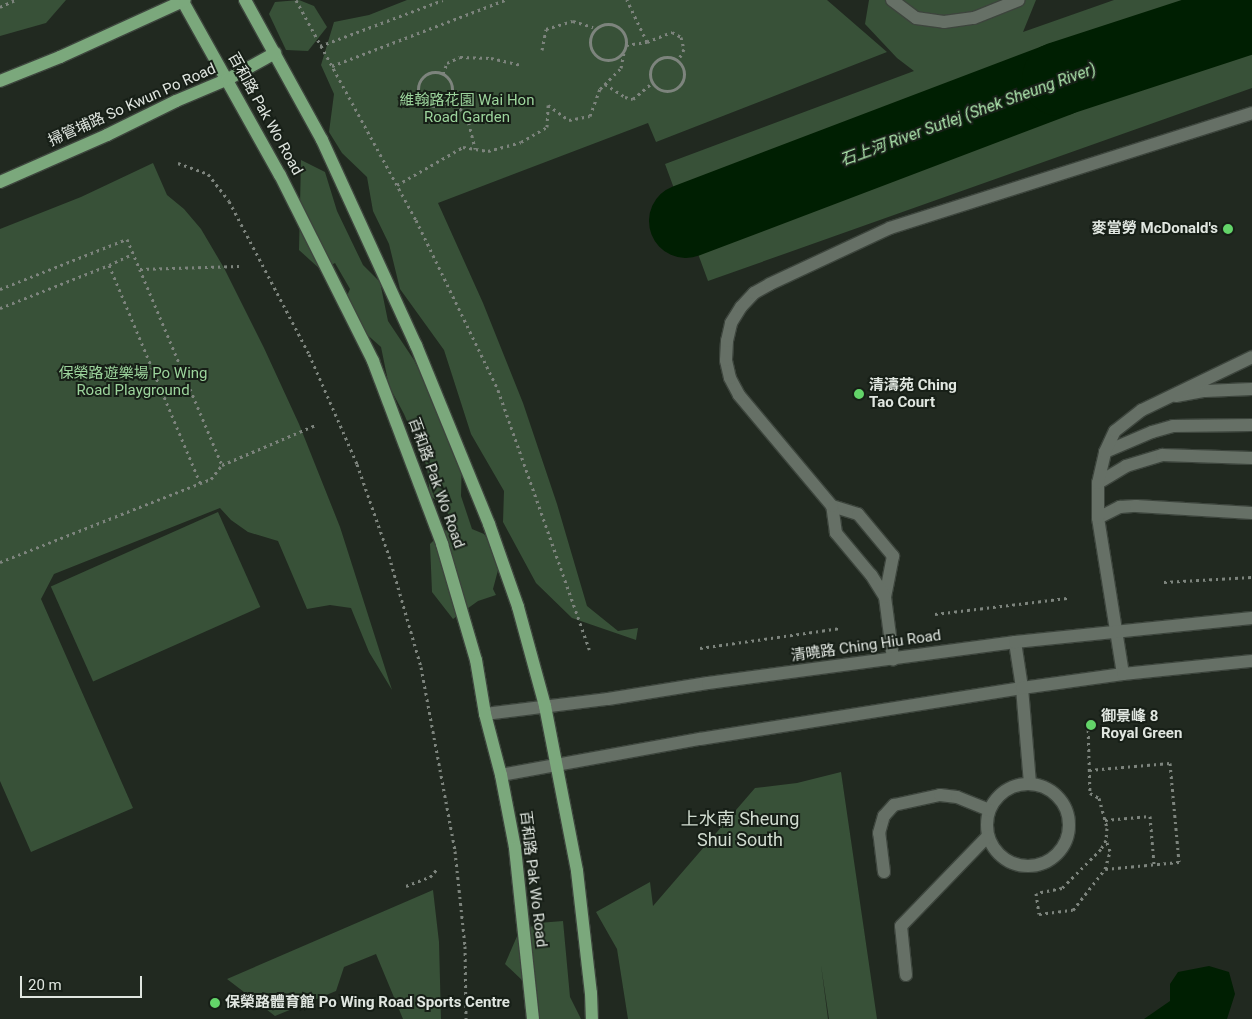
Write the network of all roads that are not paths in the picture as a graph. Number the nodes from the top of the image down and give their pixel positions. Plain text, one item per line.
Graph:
1 (183, 0) edge
2 (245, 0) edge
3 (892, 0) edge
4 (1018, 0) edge
5 (275, 54) junction
6 (228, 79) junction
7 (0, 81) edge
8 (1252, 113) edge
9 (0, 182) edge
10 (1252, 357) edge
11 (1252, 389) edge
12 (1142, 410) junction
13 (1252, 426) edge
14 (1105, 452) junction
15 (1252, 458) edge
16 (1098, 483) junction
17 (832, 506) junction
18 (1252, 513) edge
19 (1098, 518) junction
20 (885, 597) junction
21 (1252, 618) edge
22 (1115, 632) junction
23 (1015, 642) junction
24 (893, 659) junction
25 (1252, 661) edge
26 (1123, 674) junction
27 (1022, 688) junction
28 (545, 706) junction
29 (485, 714) junction
30 (556, 764) junction
31 (501, 775) junction
32 (1030, 784) junction
33 (990, 810) junction
34 (988, 836) junction
35 (884, 872) dead end
36 (906, 975) dead end
37 (533, 1019) edge
38 (592, 1019) edge

1 - 6 main road, 百和路 Pak Wo Road
1 - 7 main road
2 - 5 main road, 百和路 Pak Wo Road
3 - 4 street
5 - 6 main road, 掃管埔路 So Kwun Po Road
5 - 28 main road, 百和路 Pak Wo Road
6 - 9 main road, 掃管埔路 So Kwun Po Road
6 - 29 main road, 百和路 Pak Wo Road
8 - 17 street
10 - 12 street
11 - 12 street
12 - 14 street
13 - 14 street
14 - 16 street
15 - 16 street
16 - 19 street
17 - 20 street
17 - 20 street
18 - 19 street
19 - 22 street
20 - 24 street
21 - 22 street, 清曉路 Ching Hiu Road
22 - 23 street, 清曉路 Ching Hiu Road
22 - 26 street
23 - 24 street, 清曉路 Ching Hiu Road
23 - 27 street
24 - 28 street, 清曉路 Ching Hiu Road
25 - 26 street
26 - 27 street
27 - 30 street
27 - 32 street
28 - 29 street, 清曉路 Ching Hiu Road
28 - 30 main road, 百和路 Pak Wo Road
29 - 31 main road, 百和路 Pak Wo Road
30 - 31 street
30 - 38 main road, 百和路 Pak Wo Road
31 - 37 main road, 百和路 Pak Wo Road
32 - 33 street
32 - 34 street
33 - 34 street
33 - 35 street
34 - 36 street

